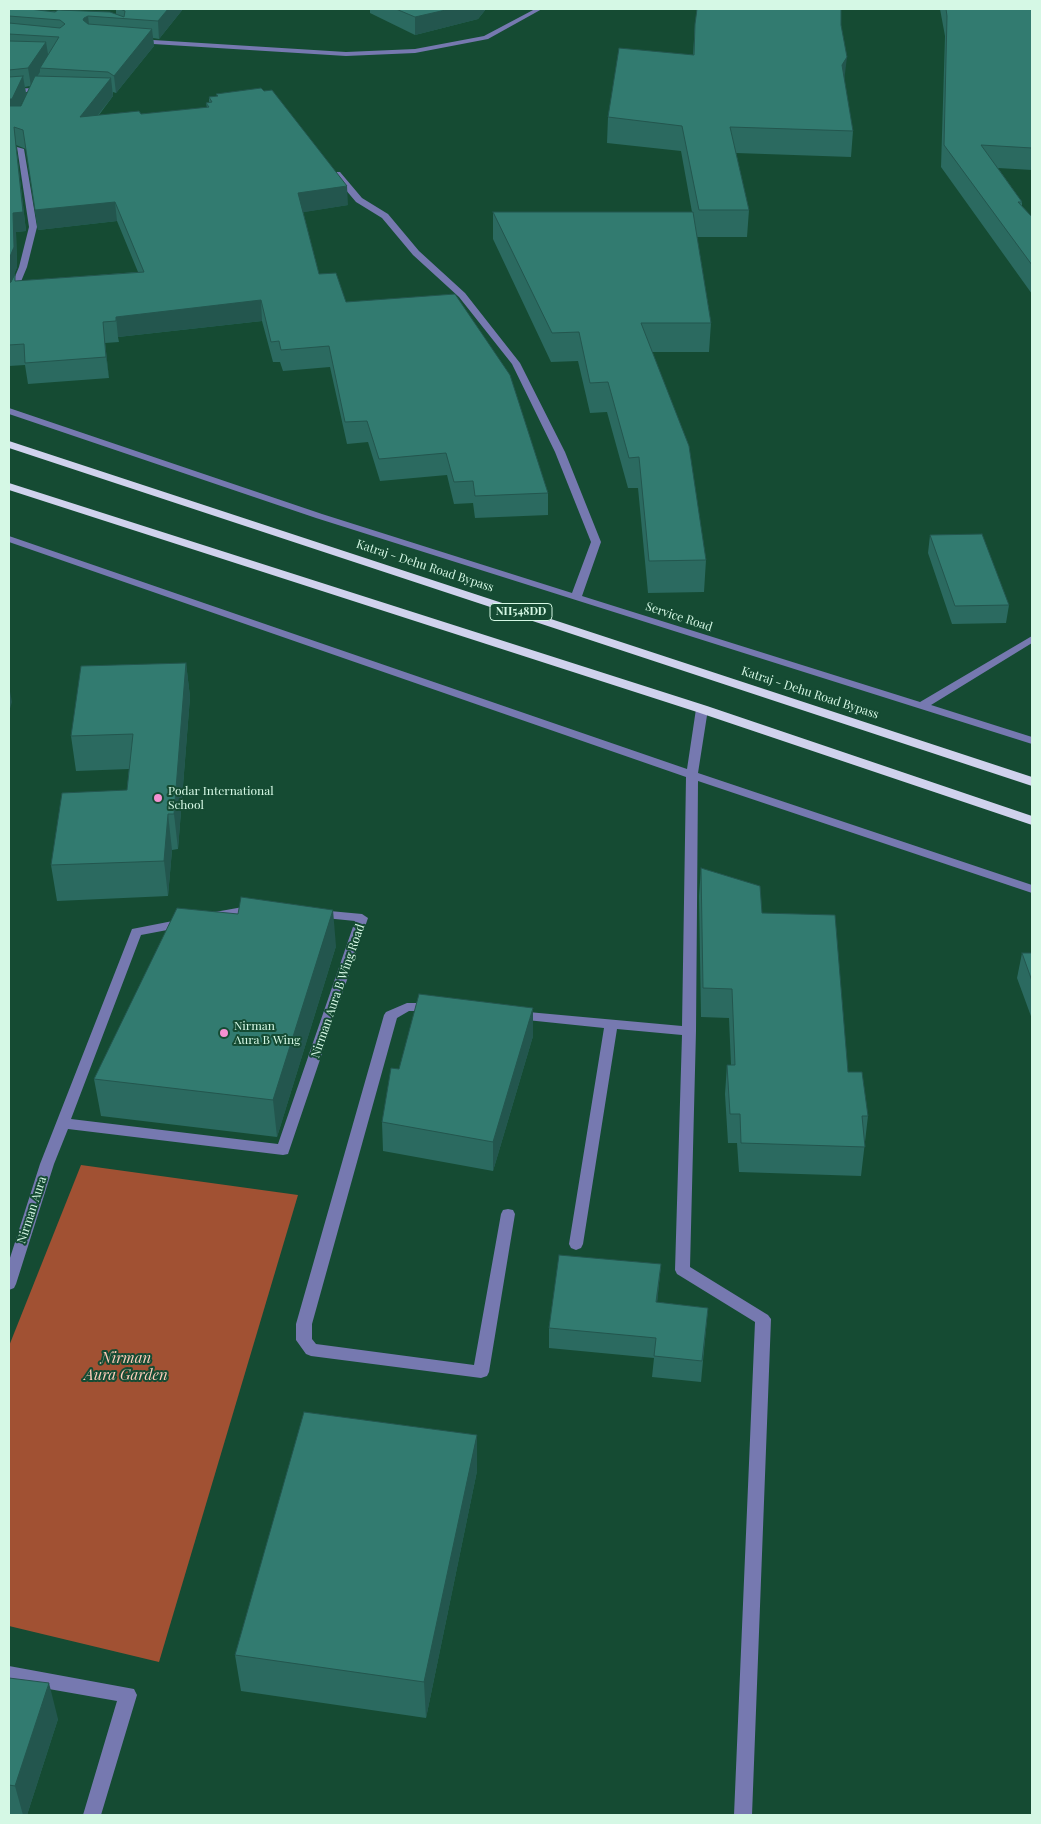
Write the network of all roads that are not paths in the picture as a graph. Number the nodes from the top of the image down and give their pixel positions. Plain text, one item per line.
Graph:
1 (538, 9) edge
2 (130, 40) edge
3 (36, 86) junction
4 (44, 90) edge
5 (9, 91) edge
6 (9, 121) edge
7 (20, 149) edge
8 (334, 170) edge
9 (9, 301) edge
10 (9, 411) edge
11 (9, 444) edge
12 (9, 486) edge
13 (9, 539) edge
14 (576, 597) junction
15 (1032, 639) edge
16 (922, 706) junction
17 (702, 709) junction
18 (1032, 741) edge
19 (692, 775) junction
20 (1032, 782) edge
21 (1032, 822) edge
22 (1032, 889) edge
23 (269, 908) edge
24 (306, 912) edge
25 (443, 1008) edge
26 (502, 1013) edge
27 (611, 1024) junction
28 (689, 1031) junction
29 (62, 1123) junction
30 (508, 1214) dead end
31 (576, 1244) dead end
32 (9, 1284) edge
33 (9, 1674) edge
34 (92, 1815) edge
35 (742, 1815) edge

1 - 2 street
3 - 4 street
3 - 5 street
3 - 6 street
7 - 9 street
8 - 14 street
10 - 14 street, Service Road
11 - 20 highway, Katraj - Dehu Road Bypass / NH548DD
12 - 17 highway
13 - 19 street
14 - 16 street, Service Road
15 - 16 street
16 - 18 street, Service Road
17 - 19 street
17 - 21 highway
19 - 22 street
19 - 28 street
23 - 29 street
24 - 29 street, Nirman Aura B Wing Road
25 - 30 street
26 - 27 street
27 - 28 street
27 - 31 street
28 - 35 street
29 - 32 street, Nirman Aura
33 - 34 street

